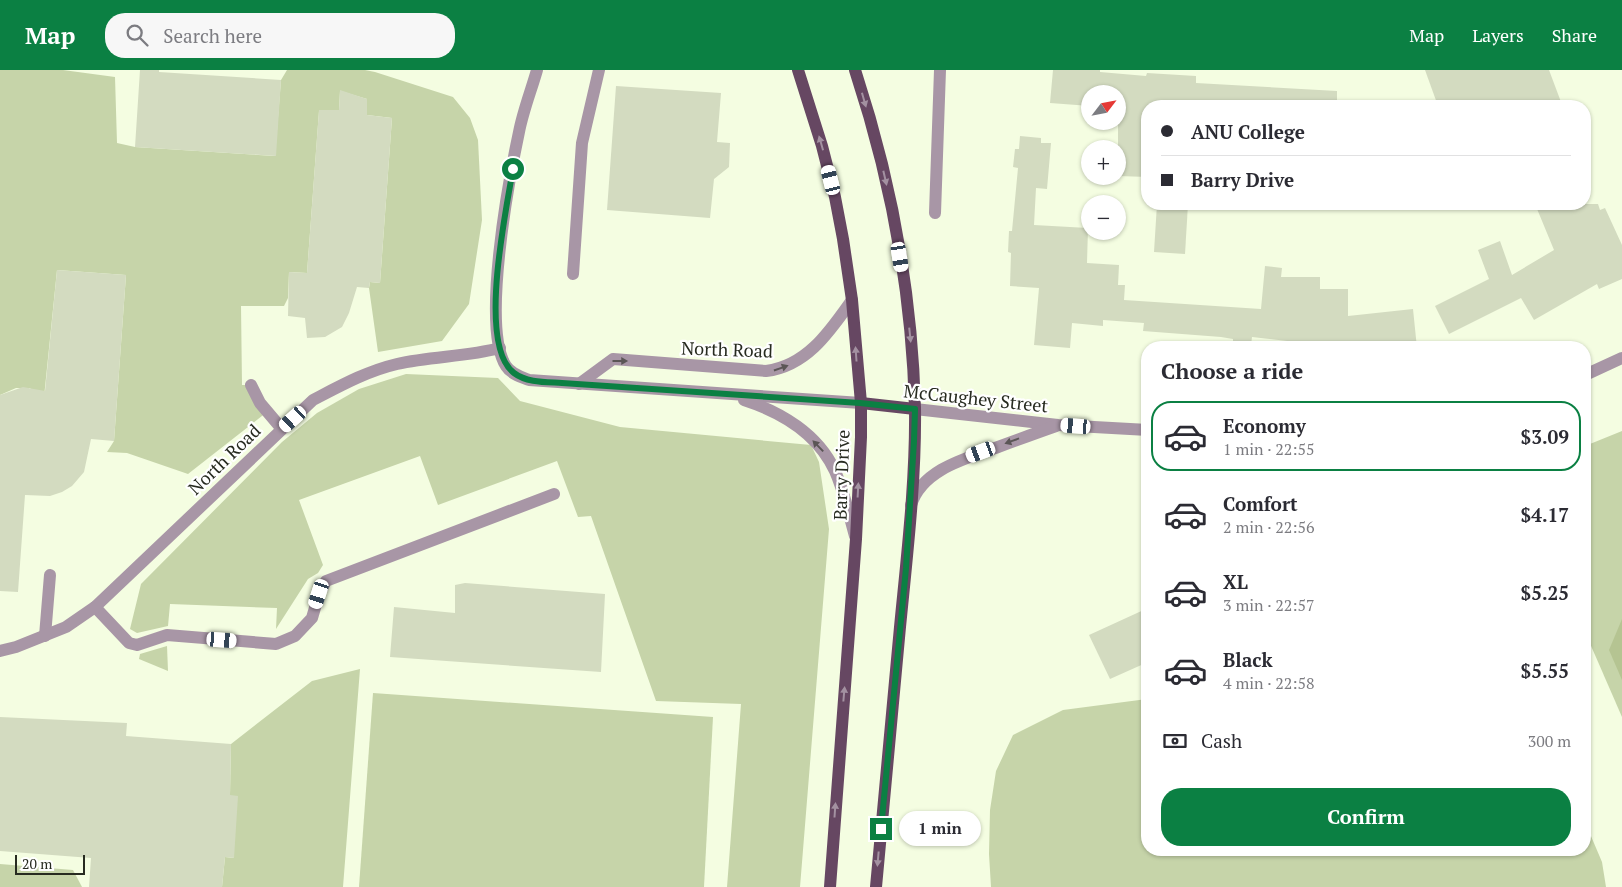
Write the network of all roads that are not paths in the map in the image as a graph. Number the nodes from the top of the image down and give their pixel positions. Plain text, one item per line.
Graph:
1 (537, 70) edge
2 (600, 70) edge
3 (798, 70) edge
4 (855, 70) edge
5 (940, 70) edge
6 (935, 213) dead end
7 (573, 274) dead end
8 (852, 300) junction
9 (500, 348) junction
10 (1622, 358) edge
11 (1591, 372) edge
12 (579, 384) junction
13 (251, 385) dead end
14 (730, 395) junction
15 (860, 403) junction
16 (915, 409) junction
17 (1058, 425) junction
18 (282, 428) junction
19 (1141, 430) edge
20 (554, 494) dead end
21 (910, 508) junction
22 (856, 539) junction
23 (50, 575) dead end
24 (95, 607) junction
25 (45, 636) junction
26 (0, 651) edge
27 (830, 887) edge
28 (876, 887) edge

1 - 9 street
2 - 7 street
8 -> 3 main road, Barry Drive
4 -> 16 main road
5 - 6 street
12 -> 8 street, North Road
15 -> 8 main road, Barry Drive
9 - 12 street
9 - 18 street, North Road
10 - 11 street
12 - 14 street
13 - 18 street
14 - 15 street
22 -> 14 street
15 - 16 main road, McCaughey Street
22 -> 15 main road, Barry Drive
16 - 17 street, McCaughey Street
16 - 21 main road
17 - 19 street, McCaughey Street
17 -> 21 street
18 - 24 street, North Road
20 - 24 street
21 -> 28 main road
27 -> 22 main road, Barry Drive
23 - 25 street
24 - 25 street, North Road
25 - 26 street, North Road

